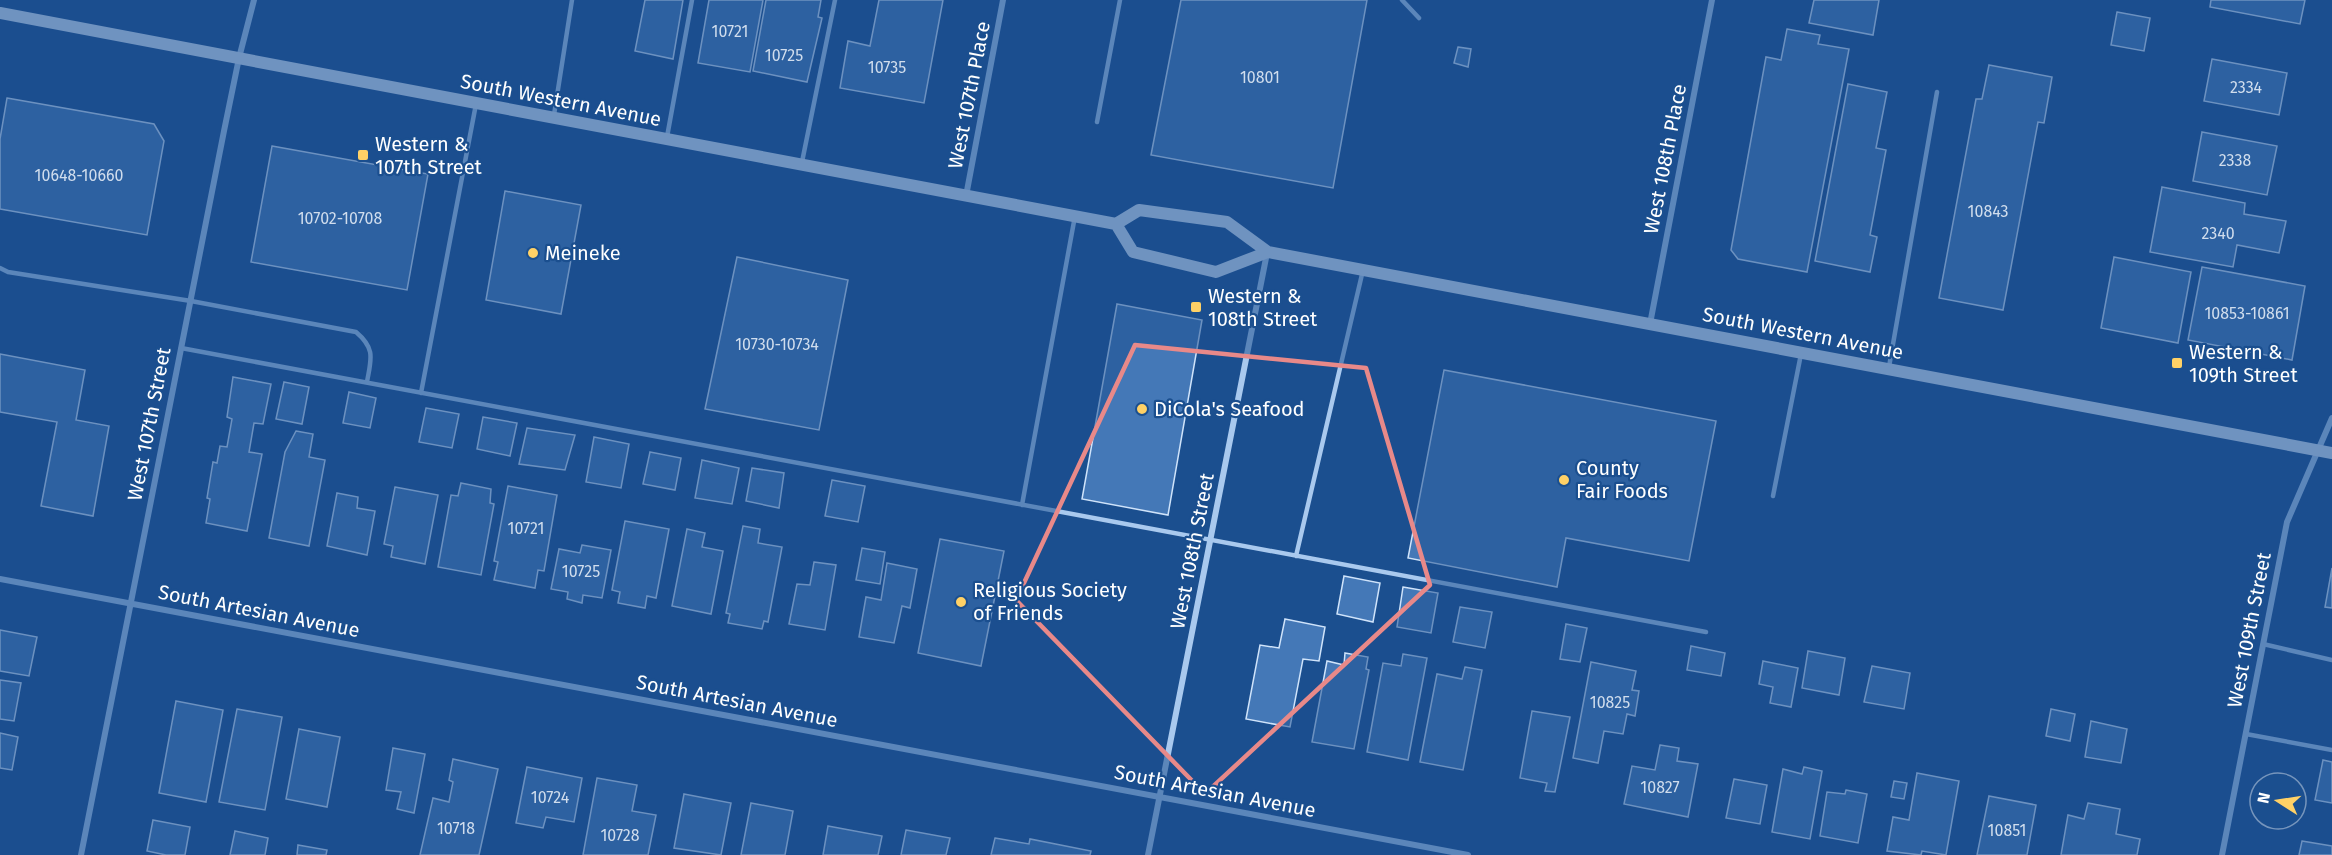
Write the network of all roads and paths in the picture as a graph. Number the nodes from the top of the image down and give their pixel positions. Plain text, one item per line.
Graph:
1 (254, 0) edge
2 (572, 0) edge
3 (692, 0) edge
4 (834, 0) edge
5 (1003, 0) edge
6 (1120, 0) edge
7 (1402, 0) edge
8 (1712, 0) edge
9 (0, 14) edge
10 (1419, 18) dead end
11 (239, 58) junction
12 (1937, 92) dead end
13 (476, 103) junction
14 (553, 118) junction
15 (1097, 122) dead end
16 (667, 139) junction
17 (801, 165) junction
18 (966, 196) junction
19 (1075, 216) junction
20 (1116, 224) junction
21 (1268, 252) junction
22 (0, 268) edge
23 (1363, 270) junction
24 (191, 301) junction
25 (1650, 324) junction
26 (181, 348) junction
27 (1802, 353) junction
28 (1889, 369) junction
29 (367, 382) junction
30 (420, 393) junction
31 (2332, 418) edge
32 (2319, 451) junction
33 (2332, 453) edge
34 (1773, 496) dead end
35 (1022, 505) junction
36 (1211, 540) junction
37 (1296, 556) junction
38 (0, 579) edge
39 (130, 604) junction
40 (1706, 632) dead end
41 (2263, 644) junction
42 (2332, 660) edge
43 (2246, 734) junction
44 (2332, 750) edge
45 (1159, 797) junction
46 (81, 855) edge
47 (1148, 855) edge
48 (1468, 855) edge
49 (2222, 855) edge

1 - 11 street, West 107th Street
2 - 14 lane
3 - 16 lane
4 - 17 lane
5 - 18 street, West 107th Place
6 - 15 lane
7 - 10 lane
8 - 25 street, West 108th Place
9 - 11 main road, South Western Avenue
11 - 13 main road, South Western Avenue
11 - 24 street, West 107th Street
12 - 28 lane
13 - 14 main road, South Western Avenue
13 - 30 lane
14 - 16 main road, South Western Avenue
16 - 17 main road, South Western Avenue
17 - 18 main road, South Western Avenue
18 - 19 main road, South Western Avenue
19 - 20 main road, South Western Avenue
19 - 35 lane
20 - 21 main road, South Western Avenue
20 - 21 main road
21 - 23 main road, South Western Avenue
21 - 36 street, West 108th Street
22 - 24 lane
23 - 25 main road, South Western Avenue
23 - 37 lane
24 - 26 street, West 107th Street
24 - 29 lane
25 - 27 main road, South Western Avenue
26 - 29 lane
26 - 39 street, West 107th Street
27 - 28 main road, South Western Avenue
27 - 34 lane
28 - 32 main road, South Western Avenue
29 - 30 lane
30 - 35 lane
31 - 32 street, West 109th Street
32 - 33 main road, South Western Avenue
32 - 41 street, West 109th Street
35 - 36 lane
36 - 37 lane
36 - 45 street, West 108th Street
37 - 40 lane
38 - 39 street, South Artesian Avenue
39 - 45 street, South Artesian Avenue
39 - 46 street, West 107th Street
41 - 42 lane
41 - 43 street, West 109th Street
43 - 44 lane
43 - 49 street, West 109th Street
45 - 47 street, West 108th Street
45 - 48 street, South Artesian Avenue

